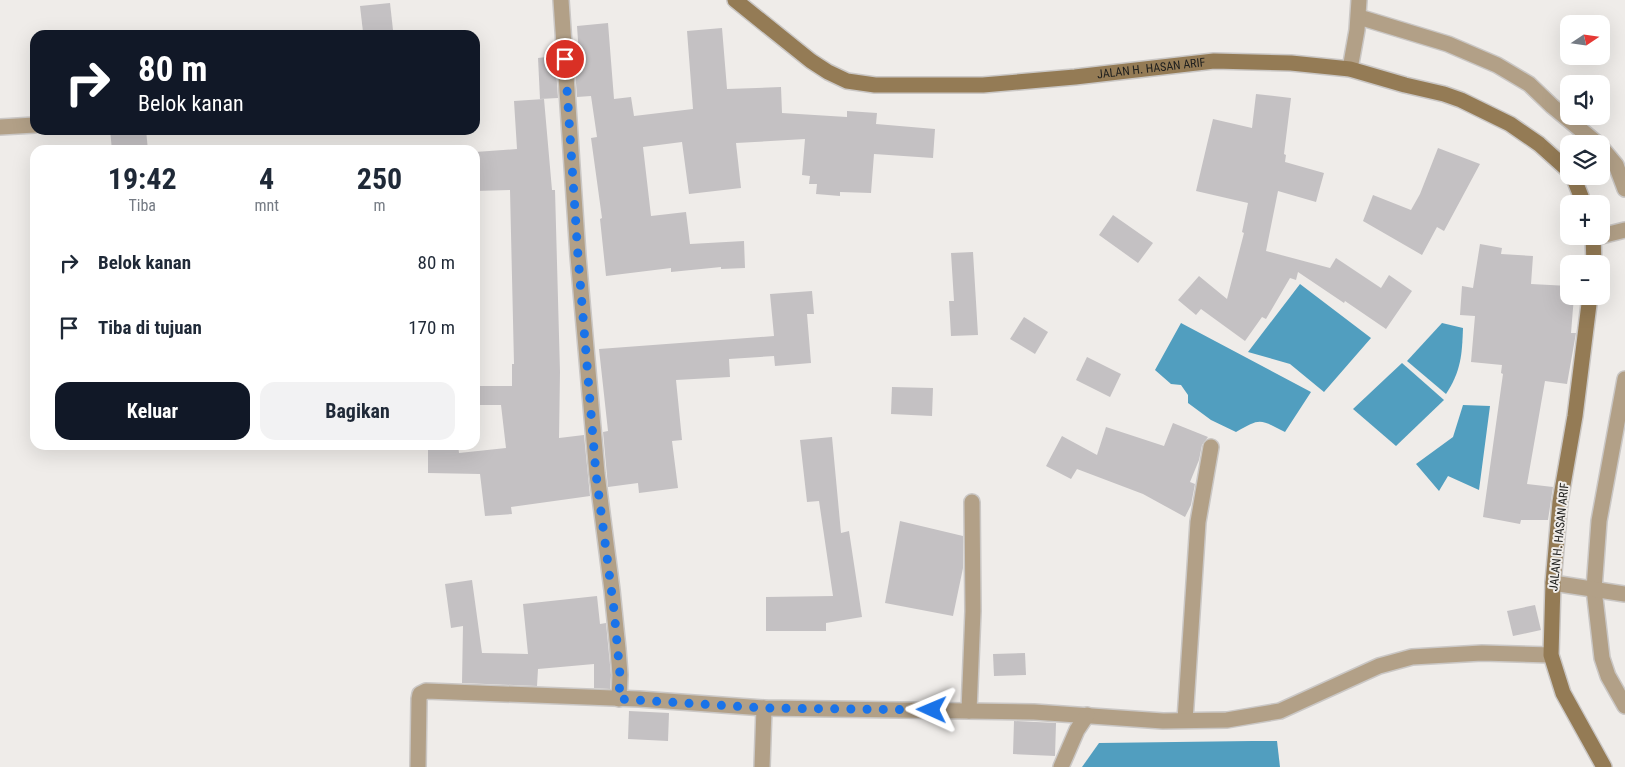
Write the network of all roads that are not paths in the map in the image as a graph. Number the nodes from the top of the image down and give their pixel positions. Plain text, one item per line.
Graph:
1 (561, 0) edge
2 (735, 0) edge
3 (1360, 0) edge
4 (1358, 24) junction
5 (1350, 69) junction
6 (30, 125) edge
7 (0, 128) edge
8 (1587, 135) edge
9 (1610, 158) edge
10 (1560, 163) edge
11 (1625, 189) edge
12 (1625, 230) edge
13 (1610, 233) edge
14 (1589, 305) edge
15 (1625, 379) edge
16 (1211, 447) dead end
17 (972, 502) dead end
18 (1559, 584) junction
19 (1590, 589) junction
20 (1625, 594) edge
21 (1551, 655) junction
22 (619, 699) junction
23 (1625, 706) edge
24 (764, 708) junction
25 (969, 711) junction
26 (1087, 715) junction
27 (1185, 720) junction
28 (1063, 760) edge
29 (418, 767) edge
30 (762, 767) edge
31 (1604, 767) edge

1 - 22 street
2 - 5 main road, JALAN H. HASAN ARIF
3 - 4 street
4 - 5 street
4 - 8 street
5 - 10 main road, JALAN H. HASAN ARIF
6 - 7 street
9 - 11 street
12 - 13 street
14 - 18 main road, JALAN H. HASAN ARIF
15 - 19 street
16 - 27 street
17 - 25 street
18 - 19 street
18 - 21 main road, JALAN H. HASAN ARIF
19 - 20 street
19 - 23 street
21 - 27 street
21 - 31 main road, JALAN H. HASAN ARIF
22 - 24 street
22 - 29 street
24 - 25 street
24 - 30 street
25 - 26 street
26 - 27 street
26 - 28 street

